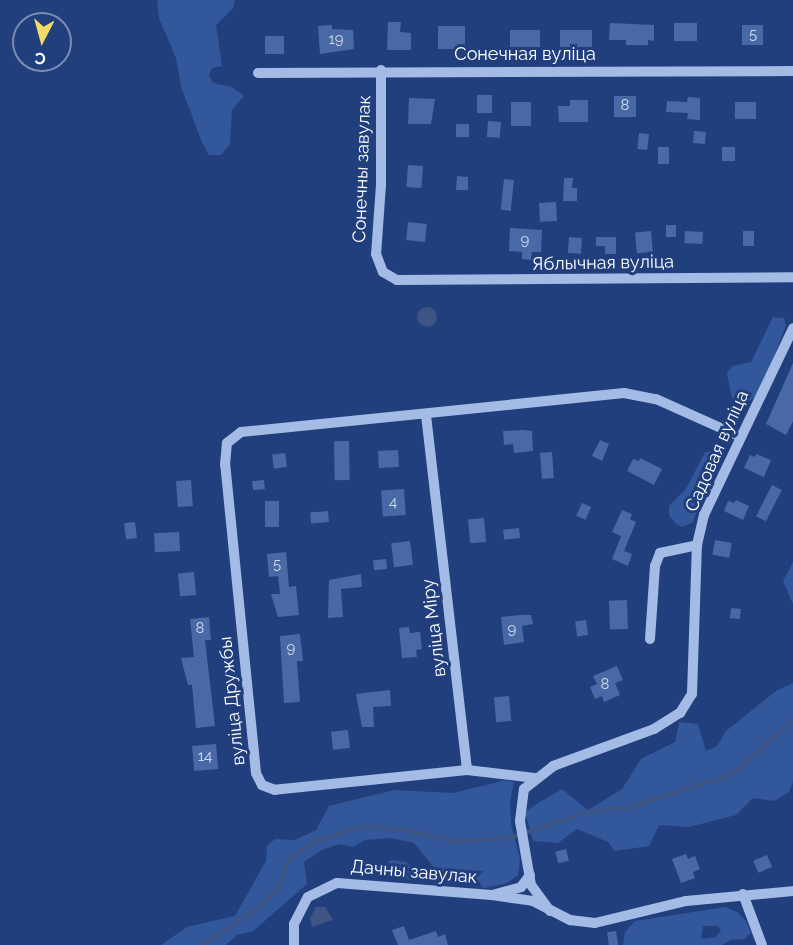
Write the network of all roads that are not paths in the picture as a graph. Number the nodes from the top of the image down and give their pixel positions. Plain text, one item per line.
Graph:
1 (381, 70) junction
2 (793, 71) edge
3 (258, 73) dead end
4 (793, 277) edge
5 (413, 283) joint
6 (793, 328) edge
7 (426, 415) junction
8 (741, 437) junction
9 (697, 545) junction
10 (650, 639) dead end
11 (467, 770) junction
12 (535, 778) junction
13 (530, 875) junction
14 (793, 891) edge
15 (743, 894) junction
16 (492, 895) junction
17 (550, 911) junction
18 (294, 945) edge
19 (762, 945) edge

1 - 2 street, Сонечная вуліца
1 - 3 street, Сонечная вуліца
1 - 5 street, Сонечны завулак
4 - 5 street, Яблычная вуліца
6 - 8 street, Садовая вуліца
7 - 8 street
7 - 11 street, вуліца Міру
7 - 11 street, вуліца Дружбы
8 - 9 street, Садовая вуліца
9 - 10 street
9 - 12 street, Садовая вуліца
11 - 12 street
12 - 13 street
13 - 16 street, Дачны завулак
13 - 17 street
14 - 15 street
15 - 17 street
15 - 19 street
16 - 17 street
16 - 18 street, Дачны завулак

